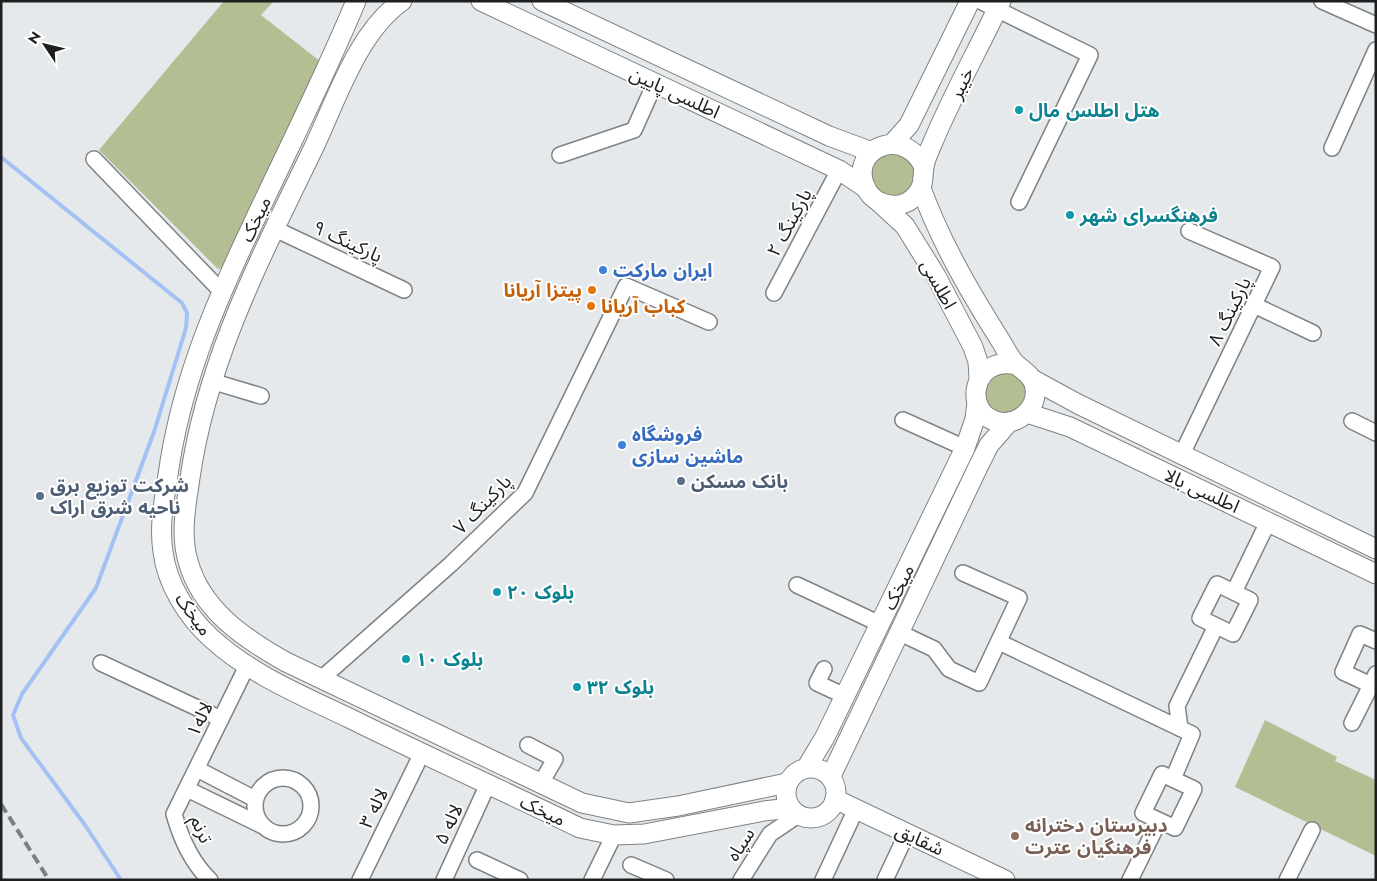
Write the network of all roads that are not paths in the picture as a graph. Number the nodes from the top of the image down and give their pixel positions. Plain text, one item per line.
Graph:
1 (356, 1) edge
2 (402, 1) edge
3 (481, 1) edge
4 (542, 1) edge
5 (970, 1) edge
6 (980, 1) edge
7 (1322, 1) edge
8 (999, 6) edge
9 (1376, 25) edge
10 (635, 45) junction
11 (1376, 50) edge
12 (625, 69) junction
13 (655, 83) junction
14 (892, 144) junction
15 (1332, 148) dead end
16 (872, 152) junction
17 (560, 155) dead end
18 (94, 159) dead end
19 (924, 167) junction
20 (840, 170) junction
21 (921, 188) junction
22 (872, 195) junction
23 (1019, 202) dead end
24 (275, 228) junction
25 (1189, 231) dead end
26 (404, 290) dead end
27 (221, 291) junction
28 (774, 294) dead end
29 (1254, 305) junction
30 (709, 322) dead end
31 (1313, 333) dead end
32 (1016, 365) junction
33 (979, 378) junction
34 (1032, 379) junction
35 (211, 381) junction
36 (261, 396) dead end
37 (977, 403) junction
38 (1027, 413) junction
39 (903, 420) dead end
40 (1352, 421) dead end
41 (1009, 422) junction
42 (1376, 433) edge
43 (965, 448) junction
44 (1182, 454) junction
45 (1268, 522) junction
46 (1376, 550) edge
47 (963, 574) dead end
48 (1376, 574) edge
49 (798, 585) dead end
50 (1234, 592) junction
51 (880, 624) junction
52 (1216, 626) junction
53 (898, 632) junction
54 (1375, 640) edge
55 (999, 642) junction
56 (101, 663) dead end
57 (247, 666) junction
58 (824, 668) dead end
59 (321, 679) junction
60 (1373, 679) edge
61 (845, 696) junction
62 (221, 719) junction
63 (1352, 723) dead end
64 (1180, 728) junction
65 (528, 746) dead end
66 (422, 753) junction
67 (807, 767) junction
68 (197, 769) junction
69 (830, 776) junction
70 (1173, 779) junction
71 (787, 783) junction
72 (488, 784) junction
73 (541, 784) junction
74 (187, 789) junction
75 (255, 799) junction
76 (836, 800) junction
77 (856, 809) junction
78 (794, 811) junction
79 (1160, 821) junction
80 (262, 826) junction
81 (1312, 830) dead end
82 (907, 833) junction
83 (614, 835) junction
84 (478, 860) dead end
85 (631, 865) dead end
86 (210, 880) edge
87 (360, 880) edge
88 (444, 880) edge
89 (520, 880) edge
90 (592, 880) edge
91 (666, 880) edge
92 (741, 880) edge
93 (823, 880) edge
94 (885, 880) edge
95 (1005, 880) edge
96 (1130, 880) edge
97 (1287, 880) edge

1 - 27 street, میخک
2 - 24 street, میخک
3 - 12 street, اطلسی پایین
4 - 10 street, اطلسی پایین
5 - 14 street, خیبر
6 - 8 street
7 - 9 street
8 - 19 street, خیبر
8 - 23 street
10 - 12 street
10 - 16 street, اطلسی پایین
11 - 15 street
12 - 13 street, اطلسی پایین
13 - 17 street
13 - 20 street, اطلسی پایین
14 - 16 street
14 - 19 street
16 - 22 street
18 - 27 street
19 - 21 street
20 - 22 street, اطلسی پایین
20 - 28 street, پارکینگ ۲
21 - 22 street
21 - 32 street, اطلسی
22 - 33 street, اطلسی
24 - 26 street, پارکینگ ۹
24 - 35 street, میخک
25 - 29 street, پارکینگ ۸
27 - 57 street, میخک
29 - 31 street
29 - 44 street, پارکینگ ۸
30 - 59 street, پارکینگ ۷
32 - 33 street
32 - 34 street
33 - 37 street
34 - 38 street
34 - 44 street, اطلسی بالا
35 - 36 street
35 - 59 street, میخک
37 - 41 street
37 - 43 street, میخک
38 - 41 street
38 - 45 street, اطلسی بالا
39 - 43 street
40 - 42 street
41 - 53 street, میخک
43 - 51 street, میخک
44 - 46 street, اطلسی بالا
45 - 48 street, اطلسی بالا
45 - 50 street
47 - 55 street
49 - 51 street
50 - 52 street
50 - 52 street
51 - 53 street
51 - 61 street, میخک
52 - 64 street
53 - 55 street
53 - 69 street, میخک
54 - 60 street
55 - 64 street
56 - 62 street
57 - 62 street, لاله۱
57 - 66 street, میخک
58 - 61 street
59 - 73 street, میخک
60 - 63 street
61 - 67 street, میخک
62 - 68 street, لاله۱
64 - 70 street
65 - 73 street
66 - 72 street, میخک
66 - 87 street, لاله ۳
67 - 69 street
67 - 71 street
68 - 74 street, لاله۱
68 - 75 street
69 - 76 street
70 - 79 street
70 - 79 street
71 - 73 street, میخک
71 - 78 street
72 - 83 street, میخک
72 - 88 street, لاله ۵
74 - 80 street
74 - 86 street, ترنم
75 - 80 street
75 - 80 street
76 - 77 street, شقایق
76 - 78 street
77 - 82 street, شقایق
77 - 93 street
78 - 83 street, میخک
78 - 92 street, سپاه
79 - 96 street
81 - 97 street
82 - 94 street
82 - 95 street, شقایق
83 - 90 street
84 - 89 street
85 - 91 street

